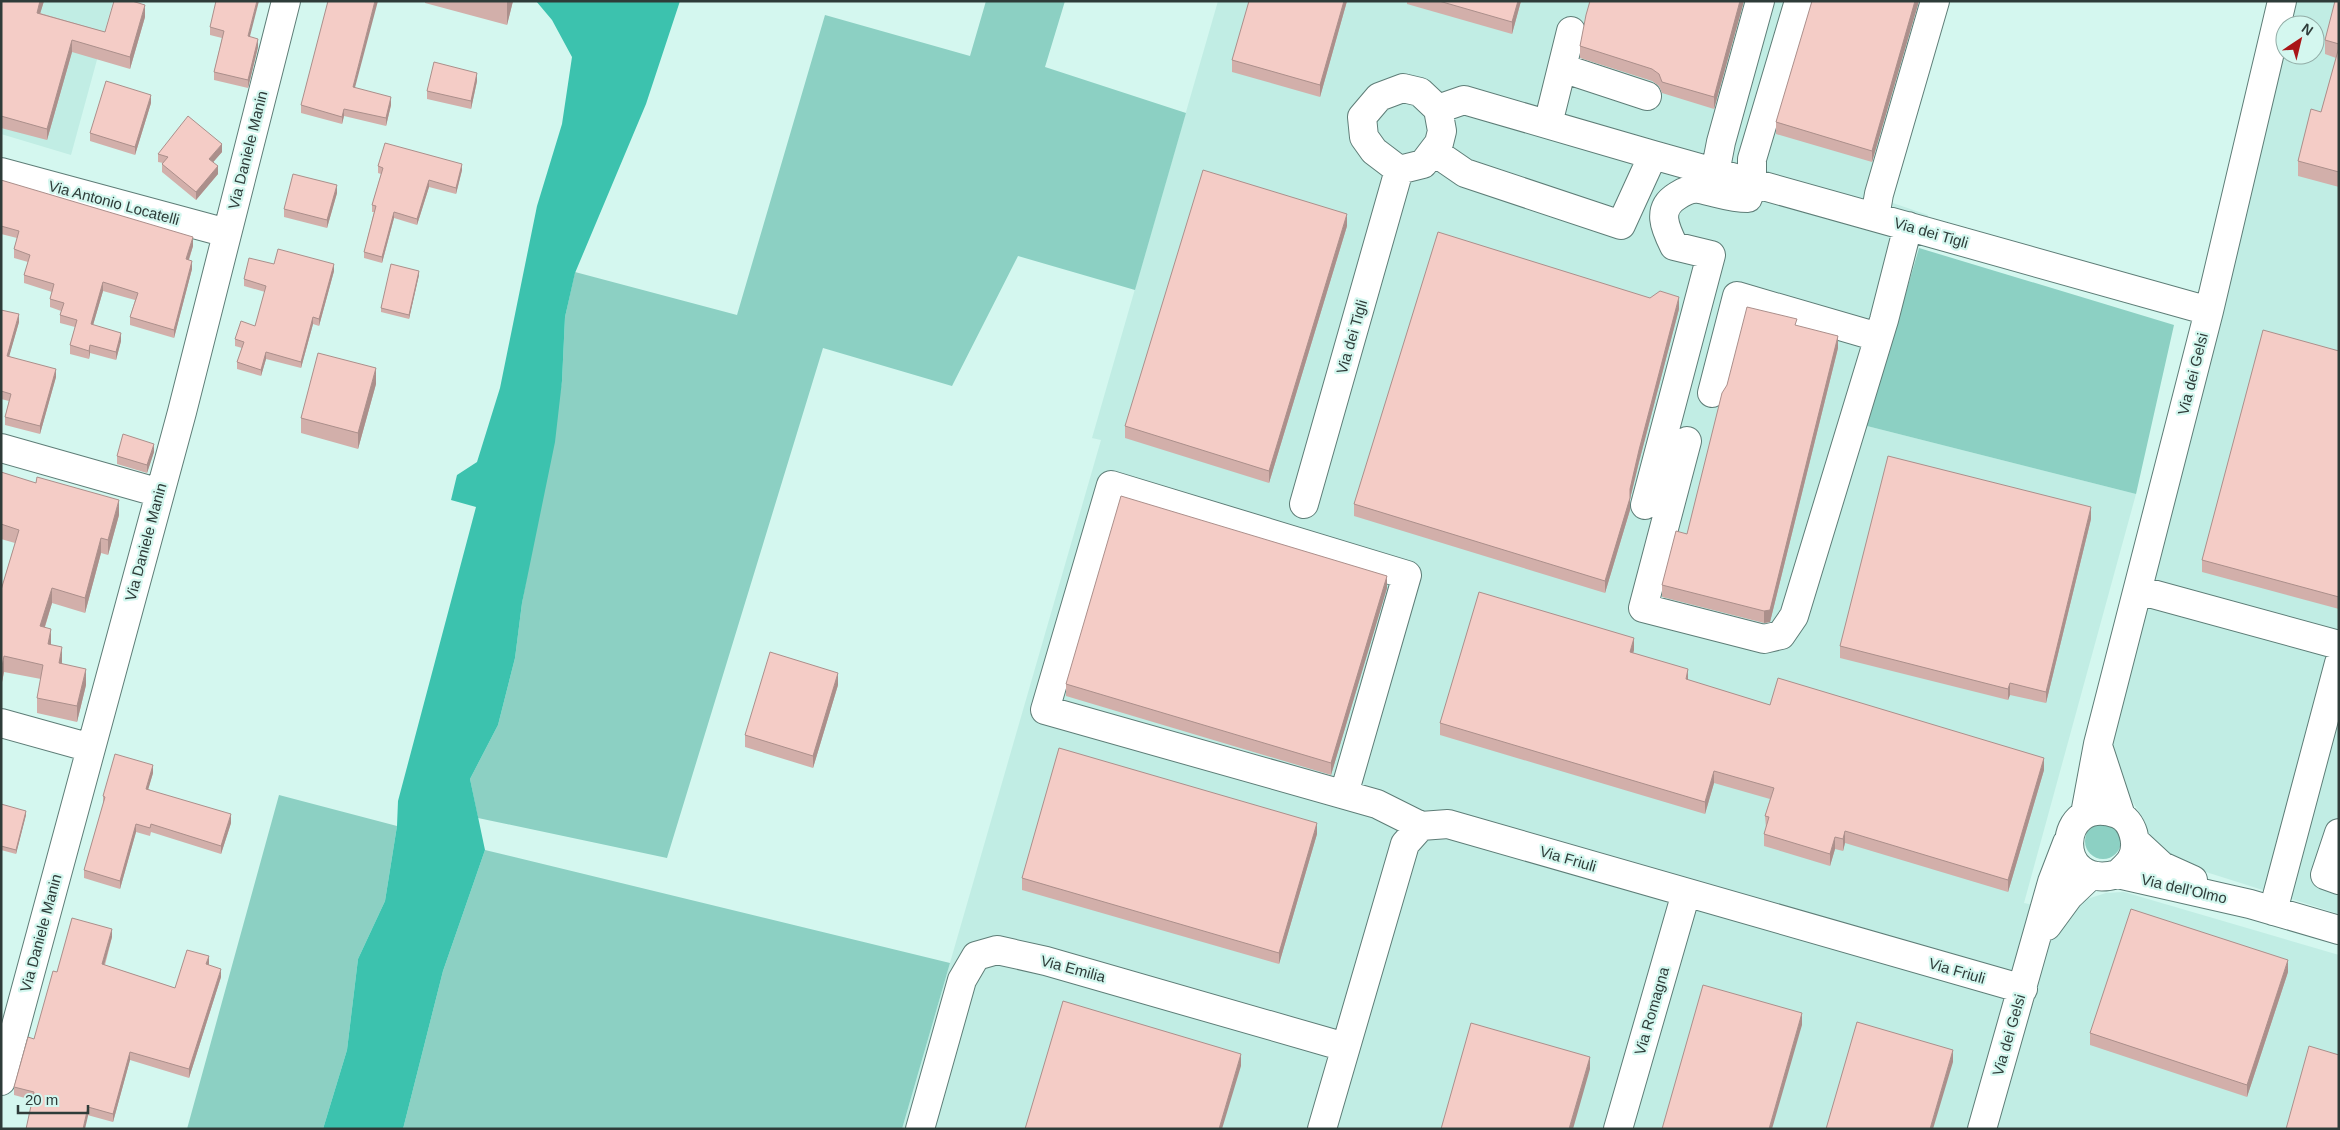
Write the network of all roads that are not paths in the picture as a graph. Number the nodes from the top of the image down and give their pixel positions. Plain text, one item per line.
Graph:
1 (286, 1) edge
2 (1760, 1) edge
3 (1799, 1) edge
4 (1935, 1) edge
5 (2282, 1) edge
6 (1571, 31) dead end
7 (1562, 68) junction
8 (1647, 96) dead end
9 (1438, 109) junction
10 (1548, 124) junction
11 (1433, 150) junction
12 (1653, 156) junction
13 (1399, 170) junction
14 (1, 172) edge
15 (1716, 173) junction
16 (1752, 183) junction
17 (1875, 217) junction
18 (1908, 226) junction
19 (227, 233) junction
20 (2209, 311) junction
21 (1878, 337) junction
22 (1712, 393) dead end
23 (1687, 441) dead end
24 (1, 448) edge
25 (160, 493) junction
26 (1304, 504) dead end
27 (1645, 505) dead end
28 (2138, 590) junction
29 (2339, 644) edge
30 (2339, 663) edge
31 (1, 723) edge
32 (2098, 744) junction
33 (91, 748) junction
34 (1344, 794) junction
35 (2085, 814) junction
36 (2122, 816) junction
37 (1422, 826) junction
38 (2339, 833) edge
39 (2135, 841) junction
40 (2067, 843) junction
41 (2118, 874) junction
42 (2090, 876) junction
43 (2339, 880) edge
44 (1686, 893) junction
45 (2261, 908) junction
46 (2339, 930) edge
47 (2036, 942) junction
48 (2022, 990) junction
49 (1345, 1047) junction
50 (1, 1081) edge
51 (920, 1129) edge
52 (1322, 1129) edge
53 (1618, 1129) edge
54 (1982, 1129) edge

1 - 19 street, Via Daniele Manin
2 - 15 street
3 - 16 street
4 - 17 street
5 - 20 street, Via dei Gelsi
6 - 7 street
7 - 8 street
7 - 10 street
9 - 10 street, Via dei Tigli
9 - 11 street
9 - 13 street
10 - 12 street, Via dei Tigli
11 - 12 street
11 - 13 street
12 - 15 street, Via dei Tigli
13 - 26 street, Via dei Tigli
14 - 19 street, Via Antonio Locatelli
15 - 16 street, Via dei Tigli
16 - 17 street, Via dei Tigli
16 - 27 street
17 - 18 street, Via dei Tigli
18 - 20 street, Via dei Tigli
18 - 21 street
19 - 25 street, Via Daniele Manin
20 - 28 street, Via dei Gelsi
21 - 22 street
21 - 23 street
24 - 25 street
25 - 33 street, Via Daniele Manin
28 - 29 street
28 - 32 street, Via dei Gelsi
30 - 45 street
31 - 33 street
32 - 35 street, Via dei Gelsi
32 - 36 street
33 - 50 street, Via Daniele Manin
34 - 34 street
34 - 37 street
35 - 36 street
35 - 40 street
36 - 39 street
37 - 44 street, Via Friuli
37 - 49 street
38 - 43 street
39 - 41 street
39 - 45 street, Via dell'Olmo
40 - 42 street
40 - 47 street, Via dei Gelsi
41 - 42 street
41 - 45 street, Via dell'Olmo
42 - 47 street
44 - 48 street, Via Friuli
44 - 53 street, Via Romagna
45 - 46 street, Via dell'Olmo
47 - 48 street, Via dei Gelsi
48 - 54 street, Via dei Gelsi
49 - 51 street, Via Emilia
49 - 52 street

